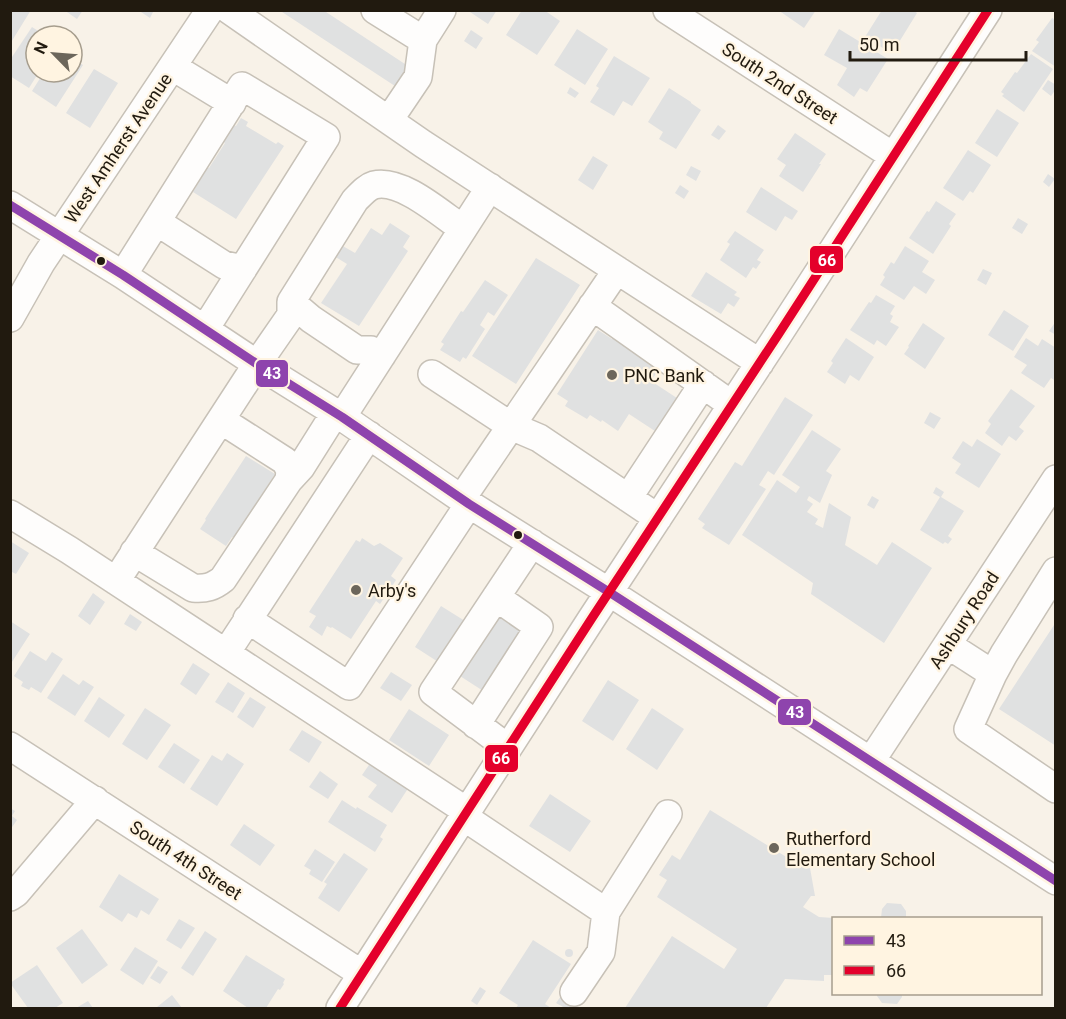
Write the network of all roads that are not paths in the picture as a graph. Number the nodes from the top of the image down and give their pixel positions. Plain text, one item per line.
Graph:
1 (210, 10) edge
2 (230, 10) edge
3 (375, 10) edge
4 (442, 10) edge
5 (667, 10) edge
6 (988, 10) edge
7 (423, 40) junction
8 (173, 67) junction
9 (232, 103) junction
10 (389, 120) junction
11 (893, 156) junction
12 (490, 187) junction
13 (10, 205) edge
14 (157, 222) junction
15 (463, 229) junction
16 (59, 236) junction
17 (243, 269) junction
18 (617, 270) junction
19 (123, 275) junction
20 (291, 302) junction
21 (592, 306) junction
22 (10, 318) edge
23 (205, 329) junction
24 (382, 355) junction
25 (760, 363) junction
26 (257, 364) junction
27 (432, 374) dead end
28 (703, 384) junction
29 (732, 405) junction
30 (339, 415) junction
31 (220, 420) junction
32 (511, 426) junction
33 (369, 435) junction
34 (1056, 479) edge
35 (289, 480) junction
36 (628, 498) junction
37 (466, 501) junction
38 (10, 514) edge
39 (658, 518) junction
40 (532, 543) junction
41 (134, 552) junction
42 (1056, 571) edge
43 (116, 581) junction
44 (609, 592) junction
45 (496, 597) junction
46 (247, 619) junction
47 (948, 645) junction
48 (226, 653) junction
49 (993, 674) junction
50 (476, 725) junction
51 (10, 746) edge
52 (508, 748) junction
53 (871, 761) junction
54 (1056, 789) edge
55 (95, 801) junction
56 (466, 814) junction
57 (668, 814) dead end
58 (1056, 881) edge
59 (10, 897) edge
60 (606, 912) junction
61 (362, 975) junction
62 (574, 992) dead end
63 (340, 1008) edge

1 - 8 street, West Amherst Avenue
2 - 10 street
3 - 7 street
4 - 7 street
5 - 11 street, South 2nd Street
6 - 11 street
7 - 10 street
8 - 9 street
8 - 16 street, West Amherst Avenue
9 - 14 street
9 - 17 street
10 - 12 street
11 - 25 street
12 - 15 street
12 - 18 street
13 - 16 street
14 - 17 street
14 - 19 street
15 - 20 street
15 - 24 street
16 - 19 street
16 - 22 street, West Amherst Avenue
17 - 23 street
18 - 21 street
18 - 25 street
19 - 23 street
20 - 24 street
20 - 26 street
21 - 28 street
21 - 32 street
23 - 26 street
24 - 30 street
25 - 29 street
26 - 30 street
26 - 31 street
27 - 32 street
28 - 29 street
28 - 36 street
29 - 39 street
30 - 33 street
30 - 35 street
31 - 35 street
31 - 41 street
32 - 36 street
32 - 37 street
33 - 37 street
33 - 46 street
34 - 47 street, Ashbury Road
35 - 41 street
36 - 39 street
37 - 40 street
37 - 46 street
38 - 43 street
39 - 44 street
40 - 44 street
40 - 45 street
41 - 43 street
42 - 49 street
43 - 48 street
44 - 52 street
44 - 53 street
45 - 50 street
45 - 50 street
46 - 48 street
47 - 49 street
47 - 53 street, Ashbury Road
48 - 56 street
49 - 54 street
50 - 52 street
51 - 55 street, South 4th Street
52 - 56 street
53 - 58 street
55 - 59 street
55 - 61 street, South 4th Street
56 - 60 street
56 - 61 street
57 - 60 street
60 - 62 street
61 - 63 street

